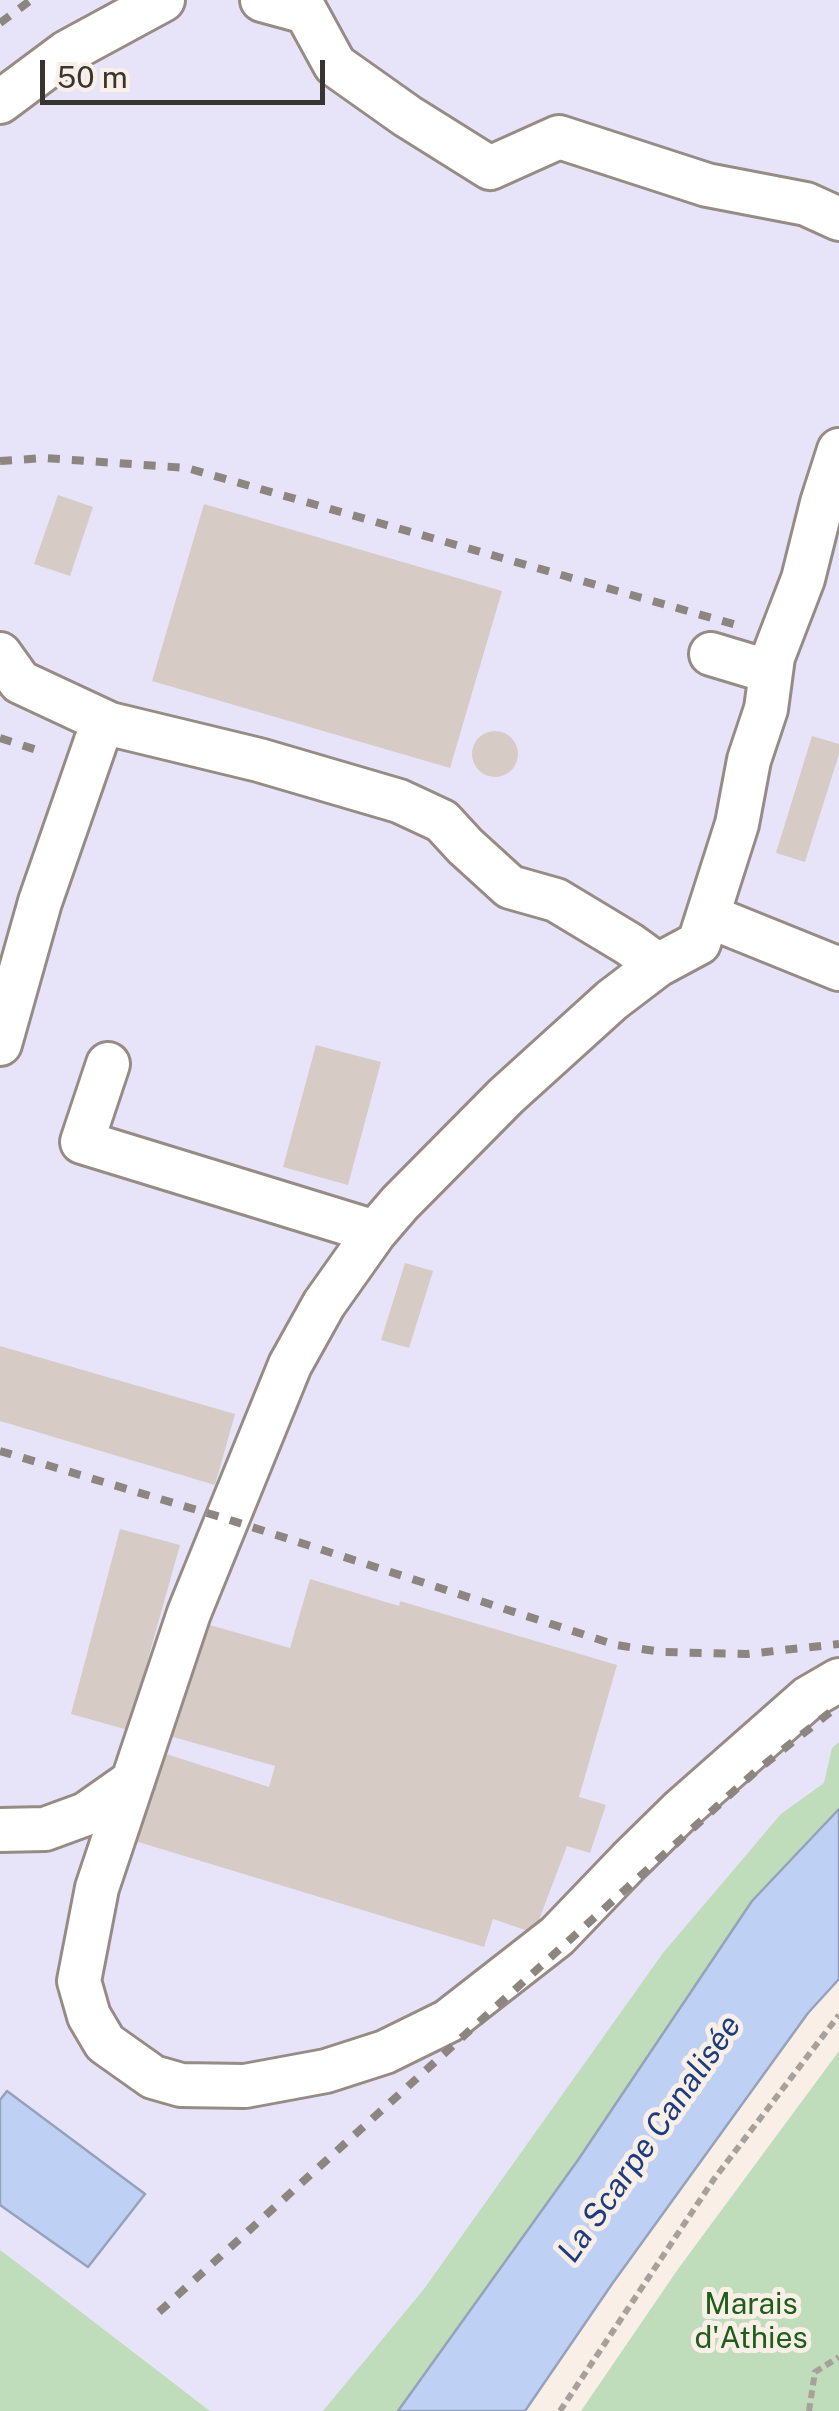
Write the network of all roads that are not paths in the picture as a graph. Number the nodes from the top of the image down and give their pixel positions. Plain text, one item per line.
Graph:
1 (163, 0) edge
2 (262, 0) edge
3 (0, 102) edge
4 (839, 219) edge
5 (839, 450) edge
6 (711, 654) dead end
7 (771, 672) junction
8 (7, 674) edge
9 (103, 721) junction
10 (708, 916) junction
11 (658, 965) junction
12 (839, 969) edge
13 (0, 1044) edge
14 (108, 1064) dead end
15 (375, 1232) junction
16 (839, 1680) edge
17 (132, 1781) junction
18 (0, 1830) edge

1 - 3 lane
2 - 4 lane
5 - 7 lane
6 - 7 lane
7 - 10 lane
8 - 9 lane
9 - 11 lane
9 - 13 lane
10 - 11 lane
10 - 12 lane
11 - 15 lane
14 - 15 lane
15 - 17 lane
16 - 17 lane
17 - 18 lane

